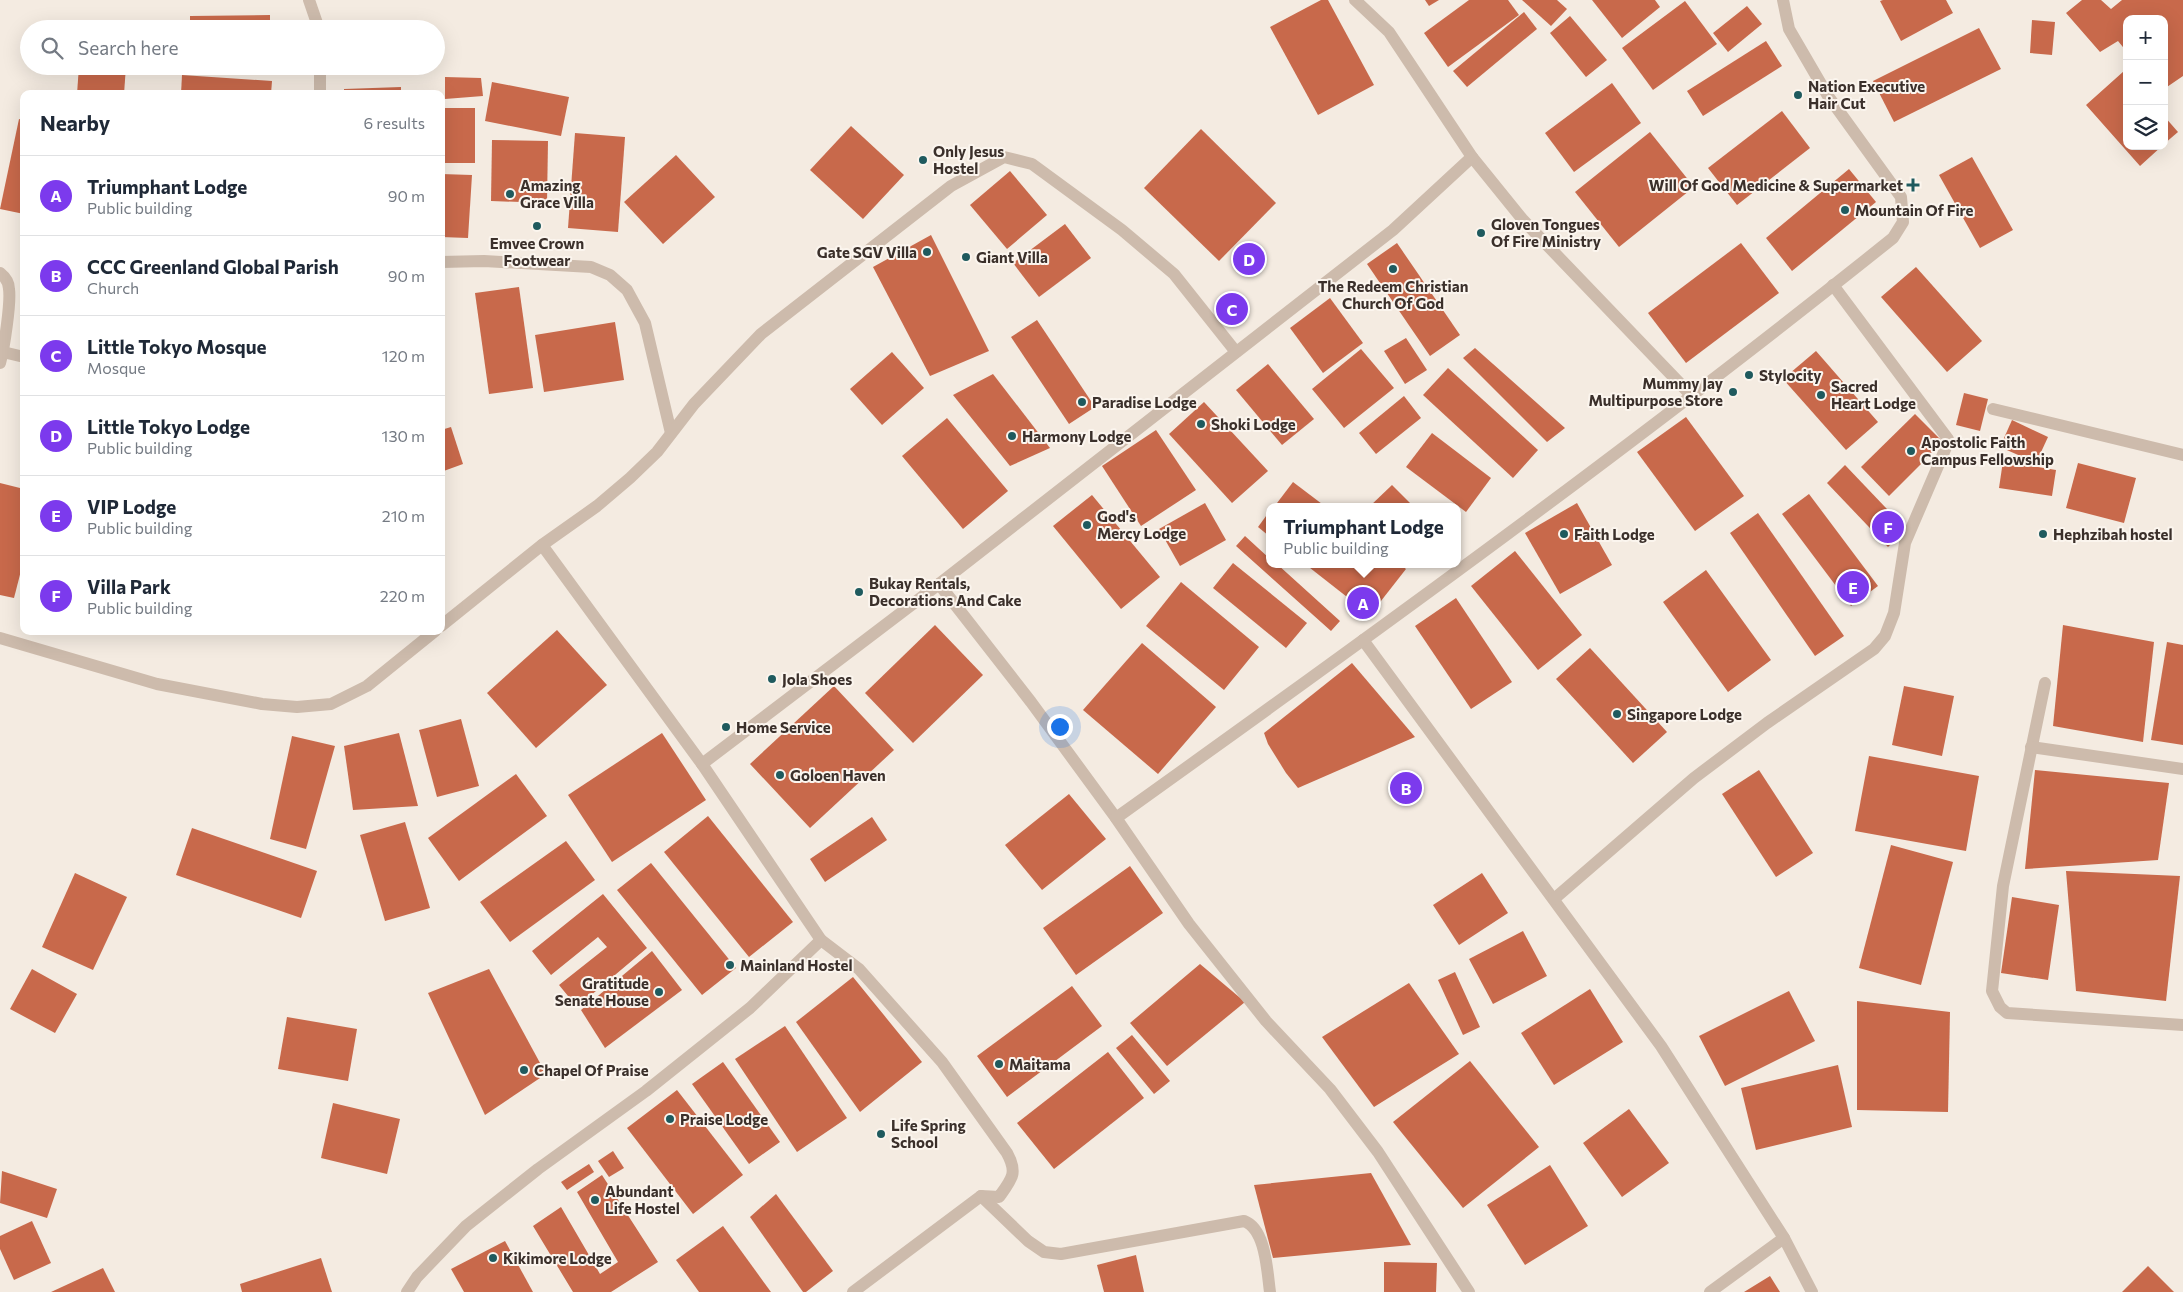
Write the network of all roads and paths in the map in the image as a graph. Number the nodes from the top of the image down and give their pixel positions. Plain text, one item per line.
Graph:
1 (309, 0) edge
2 (1355, 0) edge
3 (1782, 0) edge
4 (316, 20) edge
5 (320, 75) edge
6 (320, 90) edge
7 (1472, 157) junction
8 (445, 262) edge
9 (0, 273) edge
10 (1833, 285) junction
11 (1236, 352) junction
12 (20, 357) edge
13 (2, 358) edge
14 (1690, 394) junction
15 (1993, 409) dead end
16 (671, 432) junction
17 (2183, 455) edge
18 (542, 545) junction
19 (1461, 566) edge
20 (1459, 568) edge
21 (939, 584) junction
22 (445, 623) edge
23 (429, 635) edge
24 (0, 638) edge
25 (1363, 640) junction
26 (2045, 683) dead end
27 (2031, 747) junction
28 (702, 764) junction
29 (2183, 769) edge
30 (1116, 818) junction
31 (1554, 899) junction
32 (821, 940) junction
33 (2183, 1025) edge
34 (981, 1196) junction
35 (1784, 1238) junction
36 (408, 1292) edge
37 (853, 1292) edge
38 (1270, 1292) edge
39 (1469, 1292) edge
40 (1710, 1292) edge
41 (1812, 1292) edge

1 - 4 street
2 - 7 street
3 - 10 street
5 - 6 street
7 - 11 street
7 - 14 street
8 - 16 street
9 - 13 street
10 - 14 street
10 - 31 street
11 - 16 street
11 - 21 street
12 - 13 street
14 - 19 street
15 - 17 street
16 - 18 street
18 - 22 street
18 - 28 street
20 - 25 street
21 - 28 street
21 - 30 street
23 - 24 street
25 - 30 street
25 - 31 street
26 - 27 street
27 - 29 street
27 - 33 street
28 - 32 street
30 - 39 street
31 - 35 street
32 - 34 street
32 - 36 street
34 - 37 street
34 - 38 street
35 - 40 street
35 - 41 street

